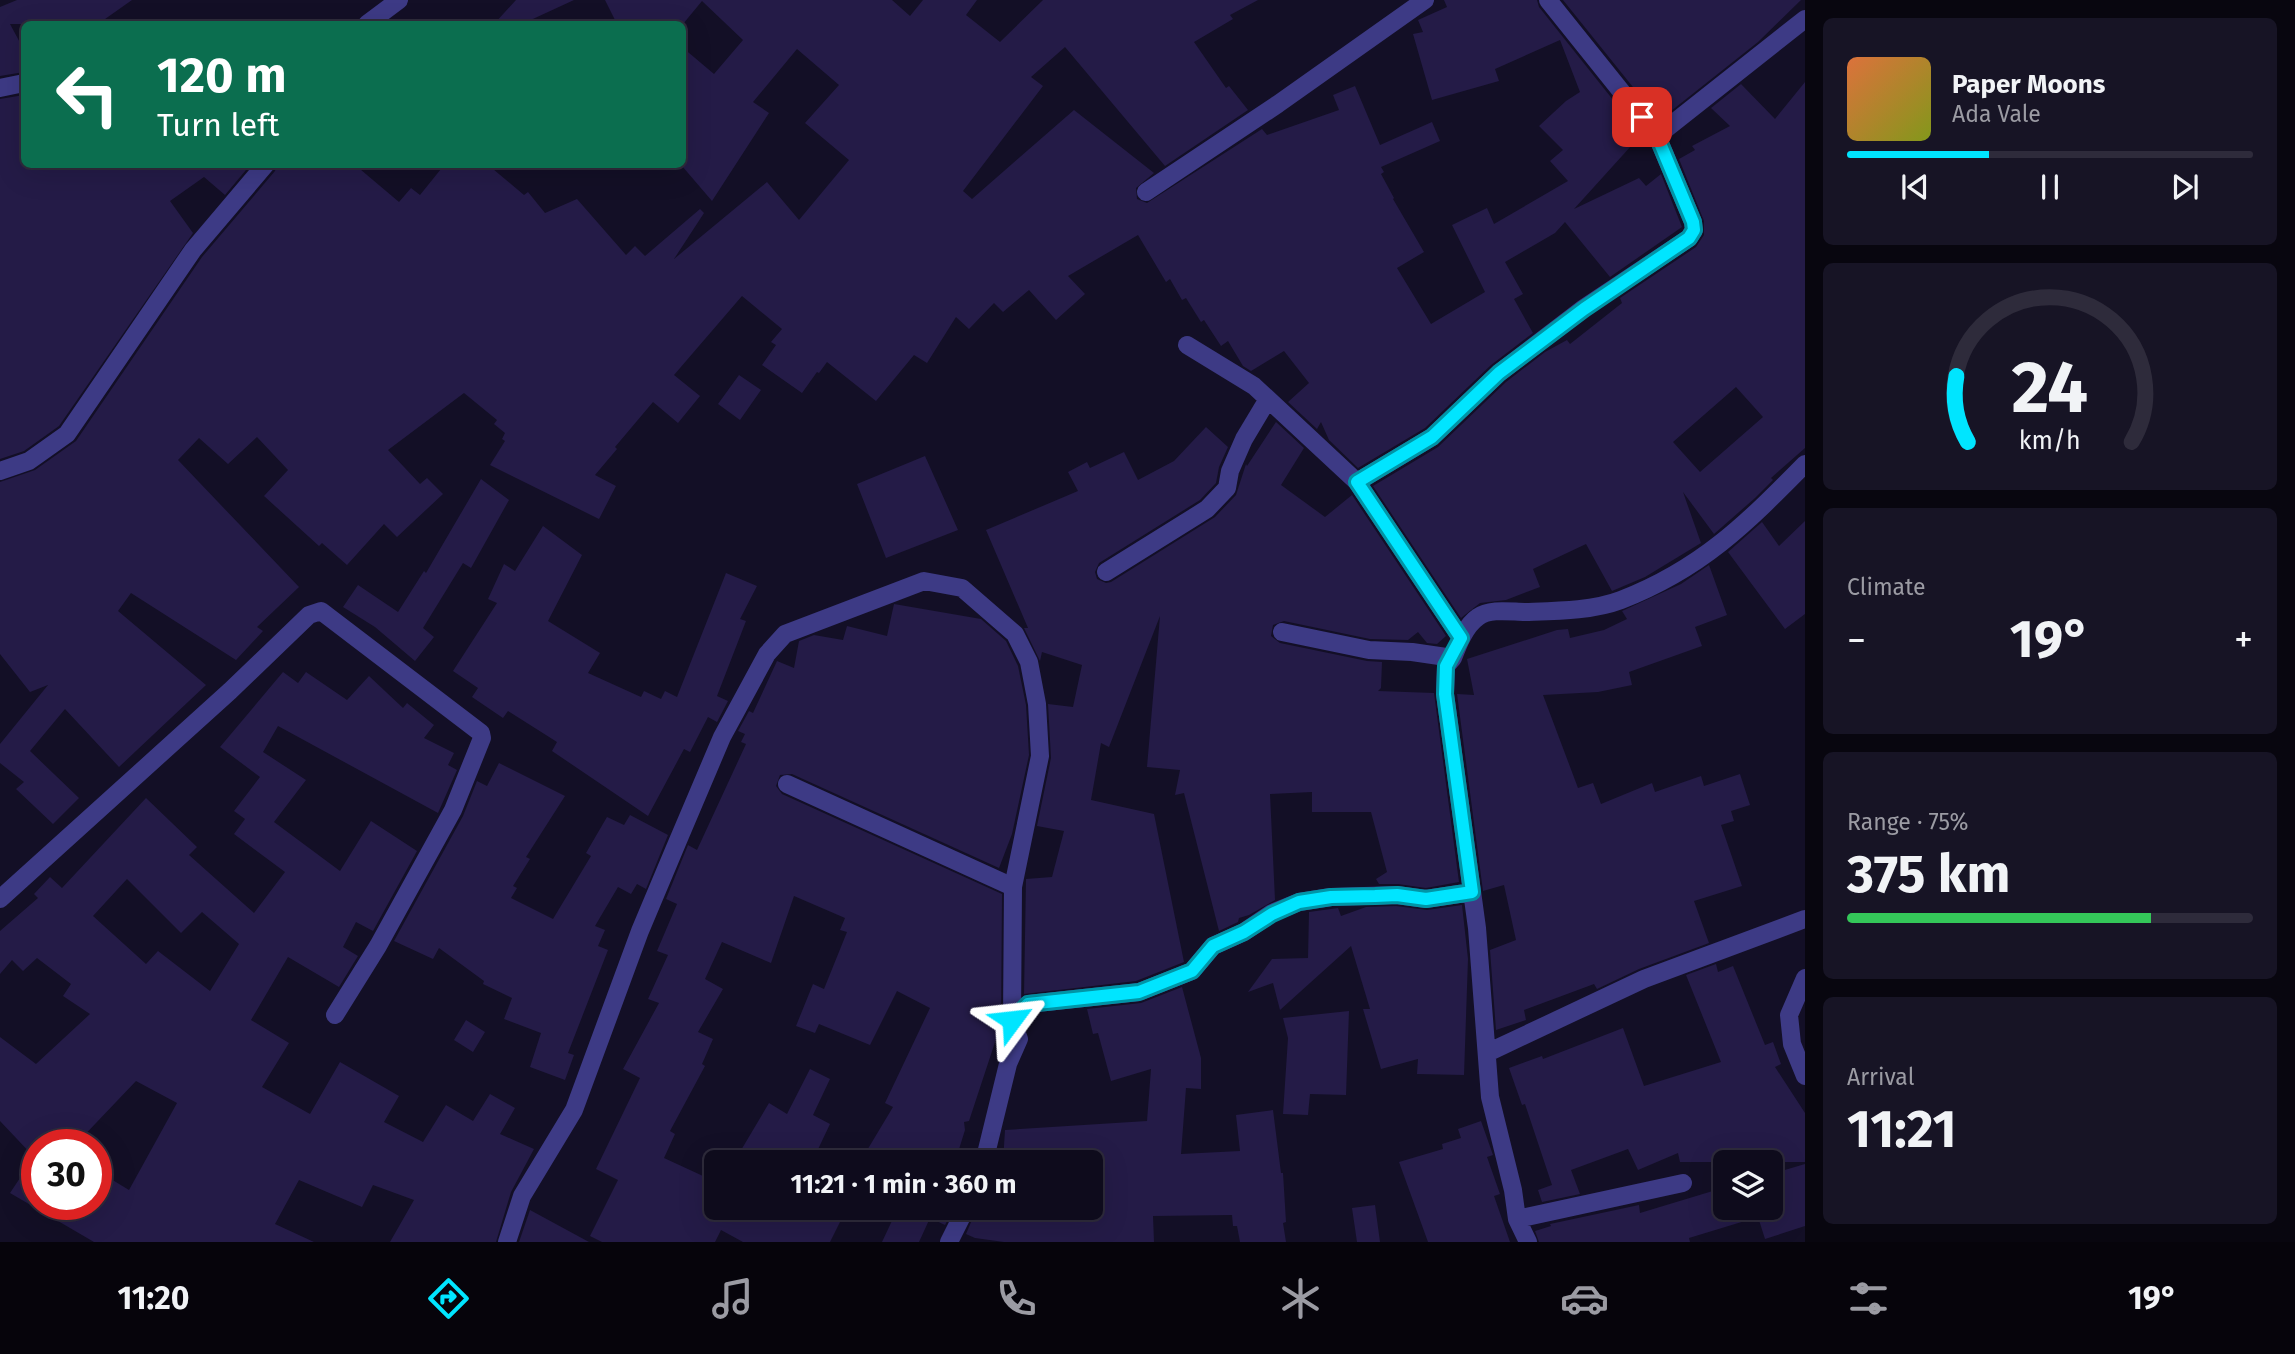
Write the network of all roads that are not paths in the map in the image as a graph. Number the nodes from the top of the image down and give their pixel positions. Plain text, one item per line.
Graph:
1 (399, 0) edge
2 (1425, 0) edge
3 (1548, 0) edge
4 (1805, 19) edge
5 (370, 21) edge
6 (21, 84) edge
7 (0, 88) edge
8 (1657, 136) junction
9 (263, 168) edge
10 (1146, 192) dead end
11 (1187, 345) dead end
12 (1268, 399) junction
13 (1805, 464) edge
14 (0, 471) edge
15 (1357, 482) junction
16 (1106, 572) dead end
17 (1282, 632) dead end
18 (1461, 638) junction
19 (1453, 658) junction
20 (788, 784) dead end
21 (1013, 887) junction
22 (1472, 892) junction
23 (0, 899) edge
24 (1805, 919) edge
25 (1805, 978) edge
26 (335, 1015) dead end
27 (1012, 1020) junction
28 (1487, 1053) junction
29 (1805, 1076) edge
30 (987, 1150) edge
31 (1684, 1183) dead end
32 (1517, 1219) junction
33 (962, 1220) edge
34 (955, 1241) edge
35 (507, 1242) edge
36 (1528, 1242) edge

1 - 5 street
2 - 10 street
3 - 8 street
4 - 8 street
6 - 7 street
8 - 15 street
9 - 14 street
11 - 12 street
12 - 15 street
12 - 16 street
13 - 18 street
15 - 18 street
17 - 19 street
18 - 19 street
19 - 22 street
20 - 21 street
21 - 27 street
21 - 35 street
22 - 27 street
22 - 28 street
23 - 26 street
24 - 28 street
25 - 29 street
27 - 30 street
28 - 32 street
31 - 32 street
32 - 36 street
33 - 34 street

